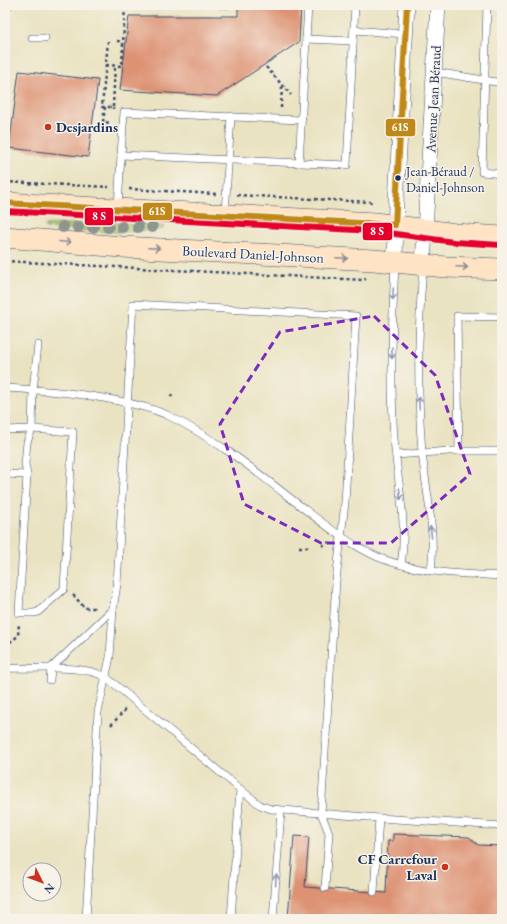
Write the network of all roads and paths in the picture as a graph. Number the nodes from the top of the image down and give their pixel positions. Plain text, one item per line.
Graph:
1 (8, 5) edge
2 (125, 5) edge
3 (222, 5) edge
4 (226, 5) edge
5 (308, 5) edge
6 (355, 5) edge
7 (407, 5) edge
8 (438, 5) edge
9 (487, 5) edge
10 (5, 13) edge
11 (354, 30) junction
12 (405, 34) junction
13 (32, 38) dead end
14 (45, 38) dead end
15 (306, 39) junction
16 (108, 41) dead end
17 (117, 41) dead end
18 (353, 41) junction
19 (123, 42) junction
20 (106, 65) junction
21 (115, 66) junction
22 (266, 67) dead end
23 (435, 72) junction
24 (484, 80) junction
25 (502, 82) edge
26 (282, 85) junction
27 (290, 94) dead end
28 (282, 97) dead end
29 (105, 107) junction
30 (113, 107) junction
31 (113, 112) dead end
32 (113, 116) dead end
33 (231, 116) junction
34 (301, 120) junction
35 (112, 123) junction
36 (112, 130) dead end
37 (121, 155) junction
38 (228, 159) junction
39 (299, 163) junction
40 (502, 174) edge
41 (18, 178) dead end
42 (5, 182) edge
43 (18, 182) junction
44 (105, 187) dead end
45 (131, 189) dead end
46 (218, 194) dead end
47 (11, 195) edge
48 (235, 195) dead end
49 (370, 202) dead end
50 (118, 209) junction
51 (225, 215) junction
52 (395, 225) junction
53 (426, 230) junction
54 (5, 237) edge
55 (502, 237) edge
56 (5, 261) edge
57 (395, 262) junction
58 (423, 265) junction
59 (502, 269) edge
60 (363, 280) dead end
61 (502, 317) edge
62 (38, 345) dead end
63 (5, 388) edge
64 (33, 390) junction
65 (127, 403) junction
66 (32, 428) junction
67 (5, 430) edge
68 (458, 451) junction
69 (502, 451) edge
70 (423, 454) junction
71 (396, 456) junction
72 (5, 474) edge
73 (27, 474) junction
74 (342, 536) junction
75 (299, 547) dead end
76 (309, 547) dead end
77 (401, 565) junction
78 (431, 571) junction
79 (502, 576) edge
80 (74, 595) dead end
81 (85, 608) dead end
82 (113, 609) junction
83 (18, 636) dead end
84 (5, 646) edge
85 (5, 668) edge
86 (51, 668) junction
87 (106, 677) junction
88 (50, 680) dead end
89 (124, 710) dead end
90 (111, 725) dead end
91 (240, 789) junction
92 (281, 811) junction
93 (321, 813) junction
94 (379, 818) junction
95 (502, 826) edge
96 (325, 888) dead end
97 (374, 892) dead end
98 (86, 919) edge
99 (231, 919) edge
100 (273, 919) edge

1 - 10 lane
2 - 19 path
3 - 4 lane
5 - 15 lane
6 - 11 lane
7 - 12 street
8 - 23 street, Avenue Jean Béraud
9 - 24 lane
11 - 12 lane
11 - 18 lane
12 - 52 street
13 - 14 lane
15 - 18 lane
15 - 34 lane
16 - 20 path
17 - 19 path
18 - 39 lane
19 - 21 path
20 - 21 path
20 - 29 path
21 - 30 path
22 - 26 path
23 - 24 lane
23 - 53 street, Avenue Jean Béraud
24 - 25 lane
24 - 40 lane
26 - 27 path
26 - 28 path
29 - 30 path
29 - 35 path
30 - 31 path
32 - 35 path
33 - 34 lane
33 - 37 lane
33 - 38 lane
34 - 39 lane
35 - 36 path
37 - 38 lane
37 - 50 lane
38 - 39 lane
38 - 51 lane
41 - 43 path
42 - 43 path
43 - 44 path
43 - 47 path
45 - 46 path
47 - 50 street
48 - 49 path
50 - 51 street
51 - 52 street
52 - 53 street
52 - 57 street
53 - 55 street
53 - 58 street, Avenue Jean Béraud
54 -> 57 street, Boulevard Daniel-Johnson
56 - 60 path, Boulevard Daniel-Johnson
57 - 58 street, Boulevard Daniel-Johnson
57 -> 71 lane
58 -> 59 street, Boulevard Daniel-Johnson
70 -> 58 lane
61 - 68 lane
62 - 64 lane
63 - 64 lane
64 - 65 lane
64 - 66 lane
65 - 74 lane
65 - 74 lane
65 - 82 lane
66 - 67 lane
66 - 73 lane
66 - 73 lane
68 - 69 lane
68 - 70 lane
70 - 71 lane
78 -> 70 lane
71 -> 77 lane
72 - 73 lane
74 - 77 lane
74 - 93 lane
75 - 76 path
77 - 78 lane
78 - 79 lane
80 - 81 path
82 - 86 lane
82 - 87 lane
83 - 84 path
85 - 86 lane
86 - 87 lane
86 - 88 lane
87 - 91 lane
87 - 98 lane
89 - 90 path
91 - 92 lane
91 - 99 lane
92 - 93 lane
100 -> 92 lane
93 - 94 lane
93 - 96 lane
94 - 95 lane
94 - 97 lane

